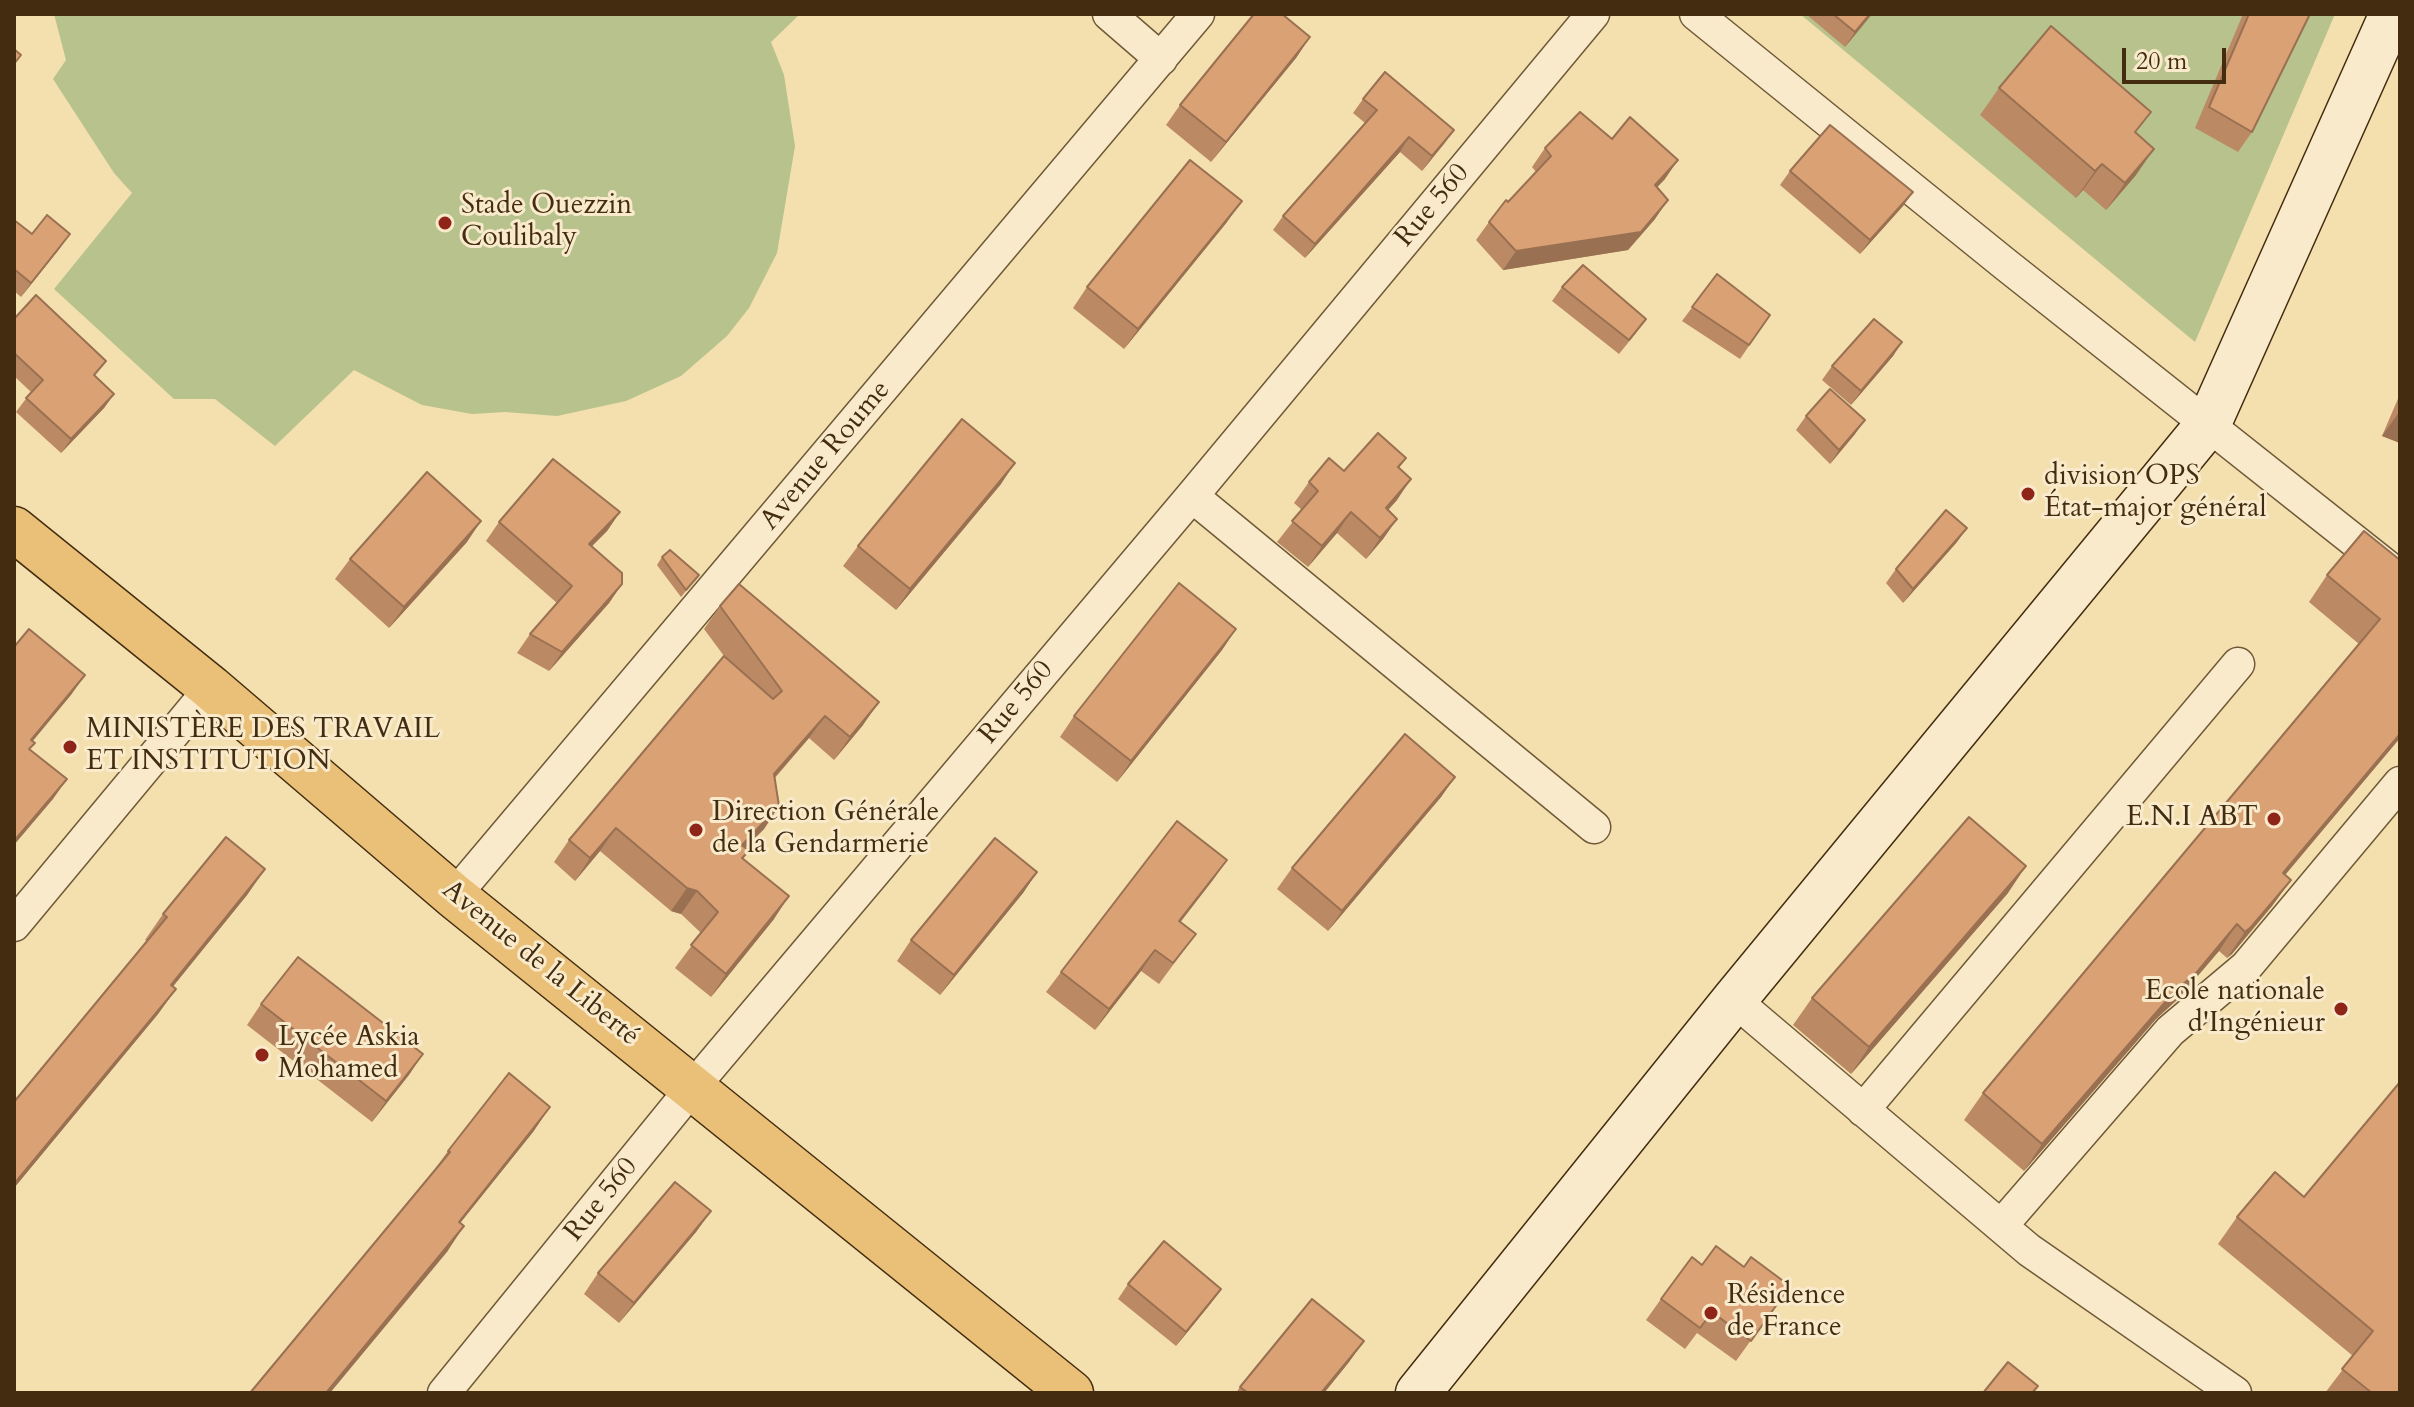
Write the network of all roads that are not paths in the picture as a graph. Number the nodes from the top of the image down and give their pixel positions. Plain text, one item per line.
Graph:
1 (1109, 14) edge
2 (1198, 14) edge
3 (1593, 14) edge
4 (1696, 14) edge
5 (2392, 14) edge
6 (1161, 59) junction
7 (2209, 423) junction
8 (1192, 496) junction
9 (14, 529) edge
10 (2400, 577) edge
11 (2238, 664) dead end
12 (211, 688) junction
13 (2400, 783) edge
14 (1594, 827) dead end
15 (454, 896) junction
16 (14, 925) edge
17 (1734, 1000) junction
18 (693, 1087) junction
19 (1863, 1110) junction
20 (2001, 1226) junction
21 (444, 1393) edge
22 (1071, 1393) edge
23 (1418, 1393) edge
24 (2235, 1393) edge

1 - 6 street
2 - 6 street, Avenue Roume
3 - 8 street, Rue 560
4 - 7 street
5 - 7 street
6 - 15 street, Avenue Roume
7 - 10 street
7 - 17 street
8 - 14 street
8 - 18 street, Rue 560
9 - 12 main road, Avenue de la Liberté
11 - 19 street
12 - 15 main road, Avenue de la Liberté
12 - 16 street
13 - 20 street
15 - 18 main road, Avenue de la Liberté
17 - 19 street
17 - 23 street
18 - 21 street, Rue 560
18 - 22 main road, Avenue de la Liberté
19 - 20 street
20 - 24 street

